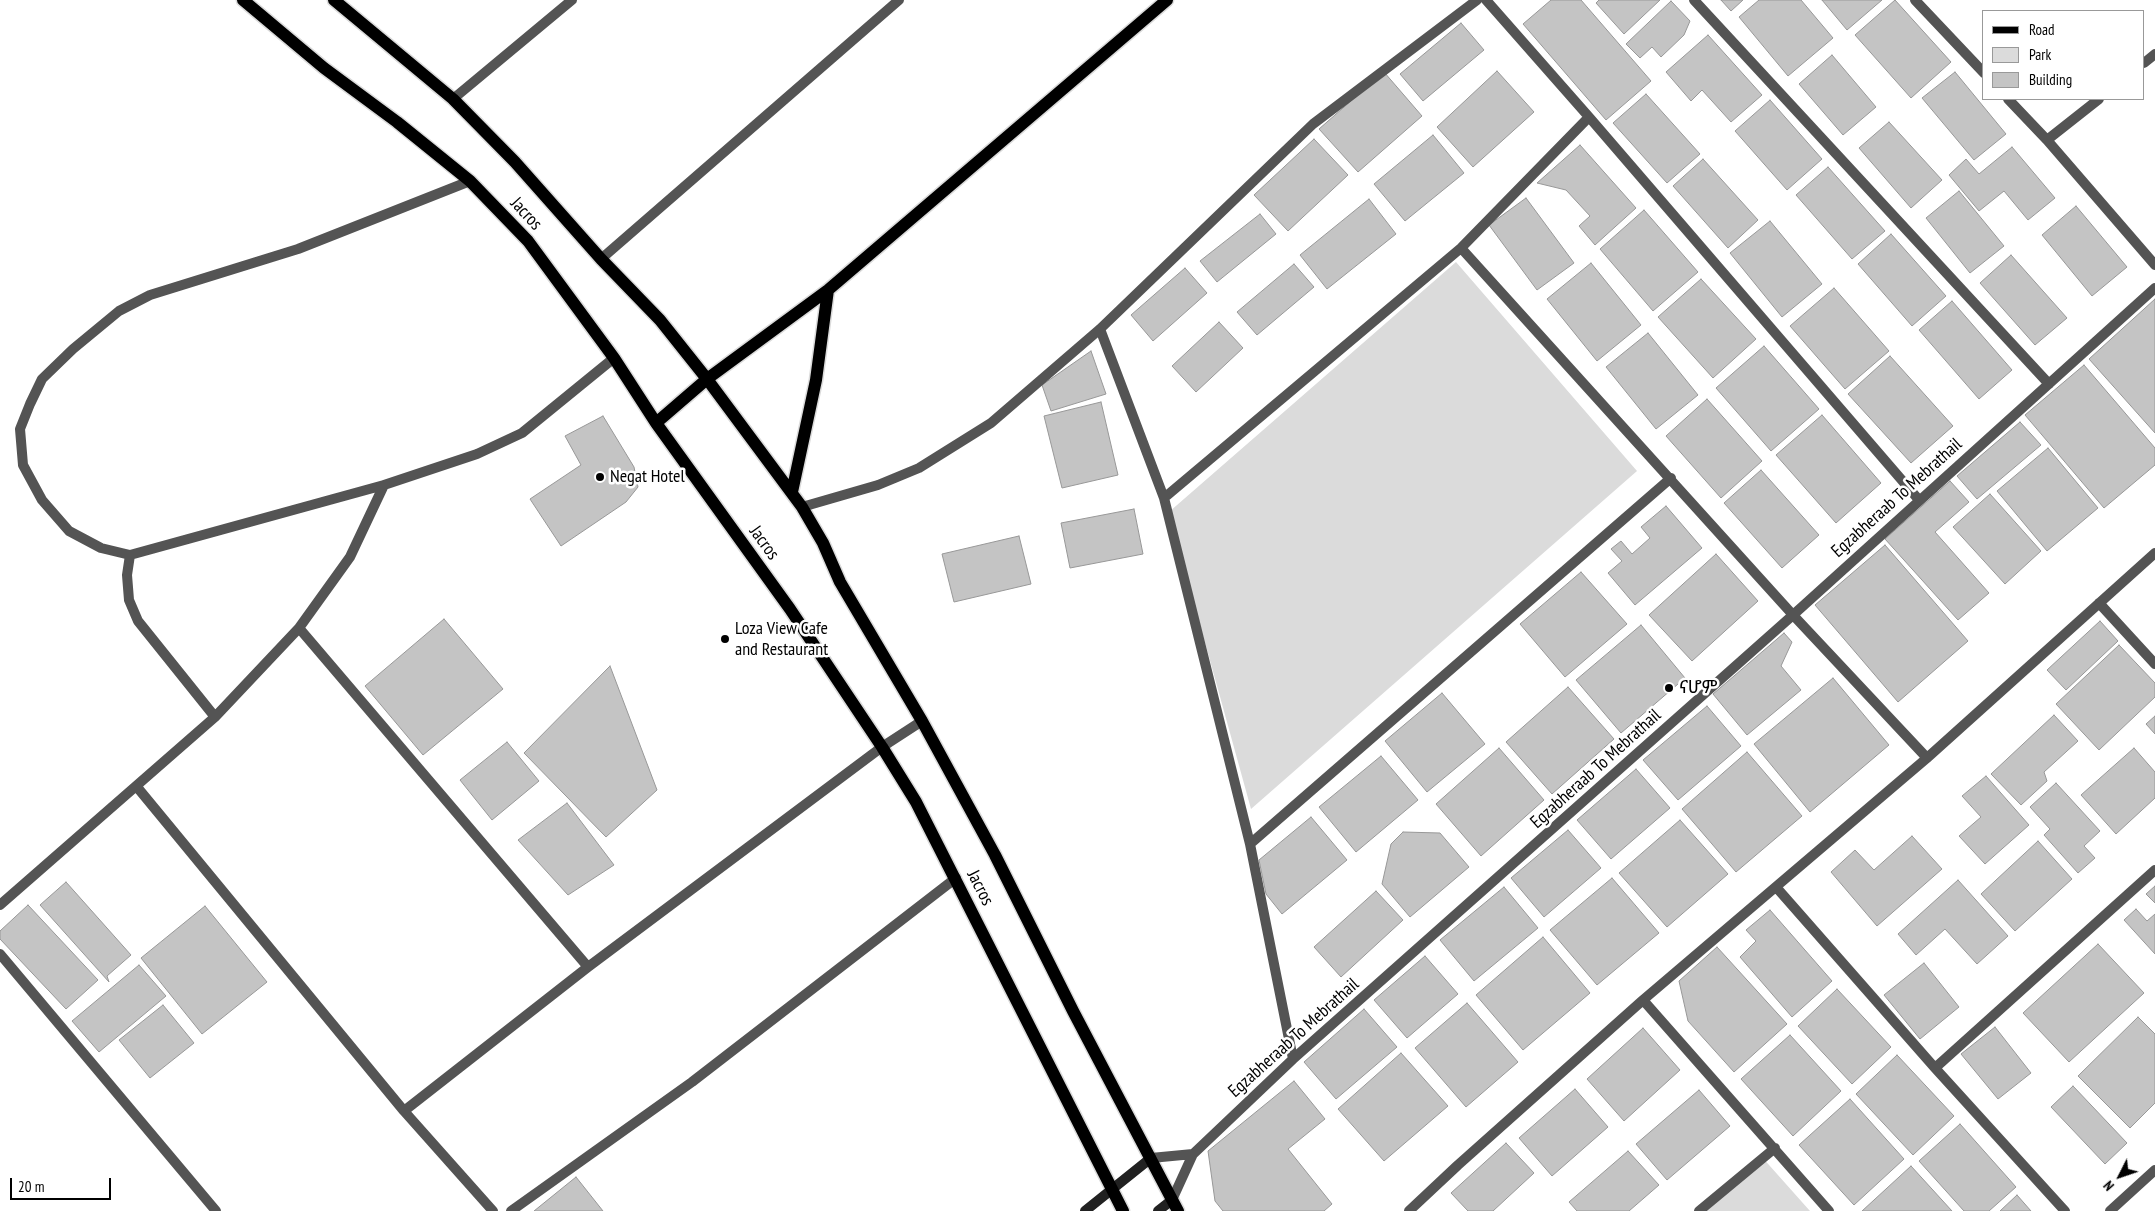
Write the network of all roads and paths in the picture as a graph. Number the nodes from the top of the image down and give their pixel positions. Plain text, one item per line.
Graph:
1 (243, 0) edge
2 (334, 0) edge
3 (572, 0) edge
4 (899, 0) edge
5 (1167, 0) edge
6 (1477, 0) edge
7 (1486, 0) edge
8 (1694, 0) edge
9 (1915, 0) edge
10 (2155, 54) edge
11 (2145, 62) edge
12 (1982, 71) edge
13 (453, 99) junction
14 (2009, 100) edge
15 (2098, 100) edge
16 (1589, 117) junction
17 (2046, 140) junction
18 (470, 181) junction
19 (1460, 248) junction
20 (601, 259) junction
21 (2155, 264) edge
22 (2155, 288) edge
23 (828, 290) junction
24 (1100, 329) junction
25 (614, 358) junction
26 (707, 379) junction
27 (2049, 384) junction
28 (656, 423) junction
29 (1671, 478) junction
30 (384, 485) junction
31 (792, 492) junction
32 (1164, 498) junction
33 (1919, 500) junction
34 (802, 507) junction
35 (2155, 553) edge
36 (130, 555) junction
37 (2099, 604) junction
38 (1793, 615) junction
39 (299, 628) junction
40 (2155, 664) edge
41 (215, 717) junction
42 (922, 721) junction
43 (882, 748) junction
44 (1927, 758) junction
45 (137, 787) junction
46 (1250, 844) junction
47 (2155, 870) edge
48 (956, 878) junction
49 (1776, 887) junction
50 (0, 905) edge
51 (0, 954) edge
52 (588, 967) junction
53 (1643, 1000) junction
54 (1293, 1059) junction
55 (1935, 1068) junction
56 (404, 1111) junction
57 (1775, 1148) junction
58 (1193, 1154) junction
59 (1151, 1158) junction
60 (2155, 1170) edge
61 (1111, 1190) junction
62 (1175, 1206) edge
63 (1411, 1210) edge
64 (216, 1211) edge
65 (493, 1211) edge
66 (511, 1211) edge
67 (1085, 1211) edge
68 (1123, 1211) edge
69 (1158, 1211) edge
70 (1700, 1211) edge
71 (1829, 1211) edge
72 (2065, 1211) edge
73 (2110, 1211) edge

1 - 18 main road, Jacros
2 - 13 main road, Jacros
3 - 13 street
4 - 20 street
5 - 23 main road
6 - 24 street
7 - 16 street
8 - 27 street
9 - 12 street
10 - 11 street
13 - 20 main road, Jacros
14 - 17 street
15 - 17 street
16 - 19 street
16 - 33 street
17 - 21 street
18 - 25 main road, Jacros
18 - 36 street
19 - 29 street
19 - 32 street
20 - 26 main road, Jacros
22 - 27 street, Egzabheraab To Mebrathail
23 - 26 main road
23 - 31 main road
24 - 32 street
24 - 34 street
25 - 28 main road, Jacros
25 - 30 street
26 - 28 main road
26 - 31 main road, Jacros
27 - 33 street, Egzabheraab To Mebrathail
28 - 43 main road, Jacros
29 - 38 street
29 - 46 street
30 - 36 street
30 - 39 street
31 - 34 main road, Jacros
32 - 46 street
33 - 38 street, Egzabheraab To Mebrathail
34 - 42 main road, Jacros
35 - 37 street
36 - 41 street
37 - 40 street
37 - 44 street
38 - 44 street
38 - 54 street, Egzabheraab To Mebrathail
39 - 41 street
39 - 52 street
41 - 45 street
42 - 43 street
42 - 59 main road, Jacros
43 - 48 main road, Jacros
43 - 52 street
44 - 49 street
45 - 50 street
45 - 56 street
46 - 54 street
47 - 55 street
48 - 61 main road, Jacros
48 - 66 street
49 - 53 street
49 - 55 street
51 - 64 street
52 - 56 street
53 - 57 street
53 - 63 street
54 - 58 street, Egzabheraab To Mebrathail
55 - 72 street
56 - 65 street
57 - 70 street
57 - 71 street
58 - 59 street
58 - 62 street, Egzabheraab To Mebrathail
59 - 61 main road
59 - 62 main road, Jacros
60 - 73 street
61 - 67 main road
61 - 68 main road, Jacros
62 - 69 main road

